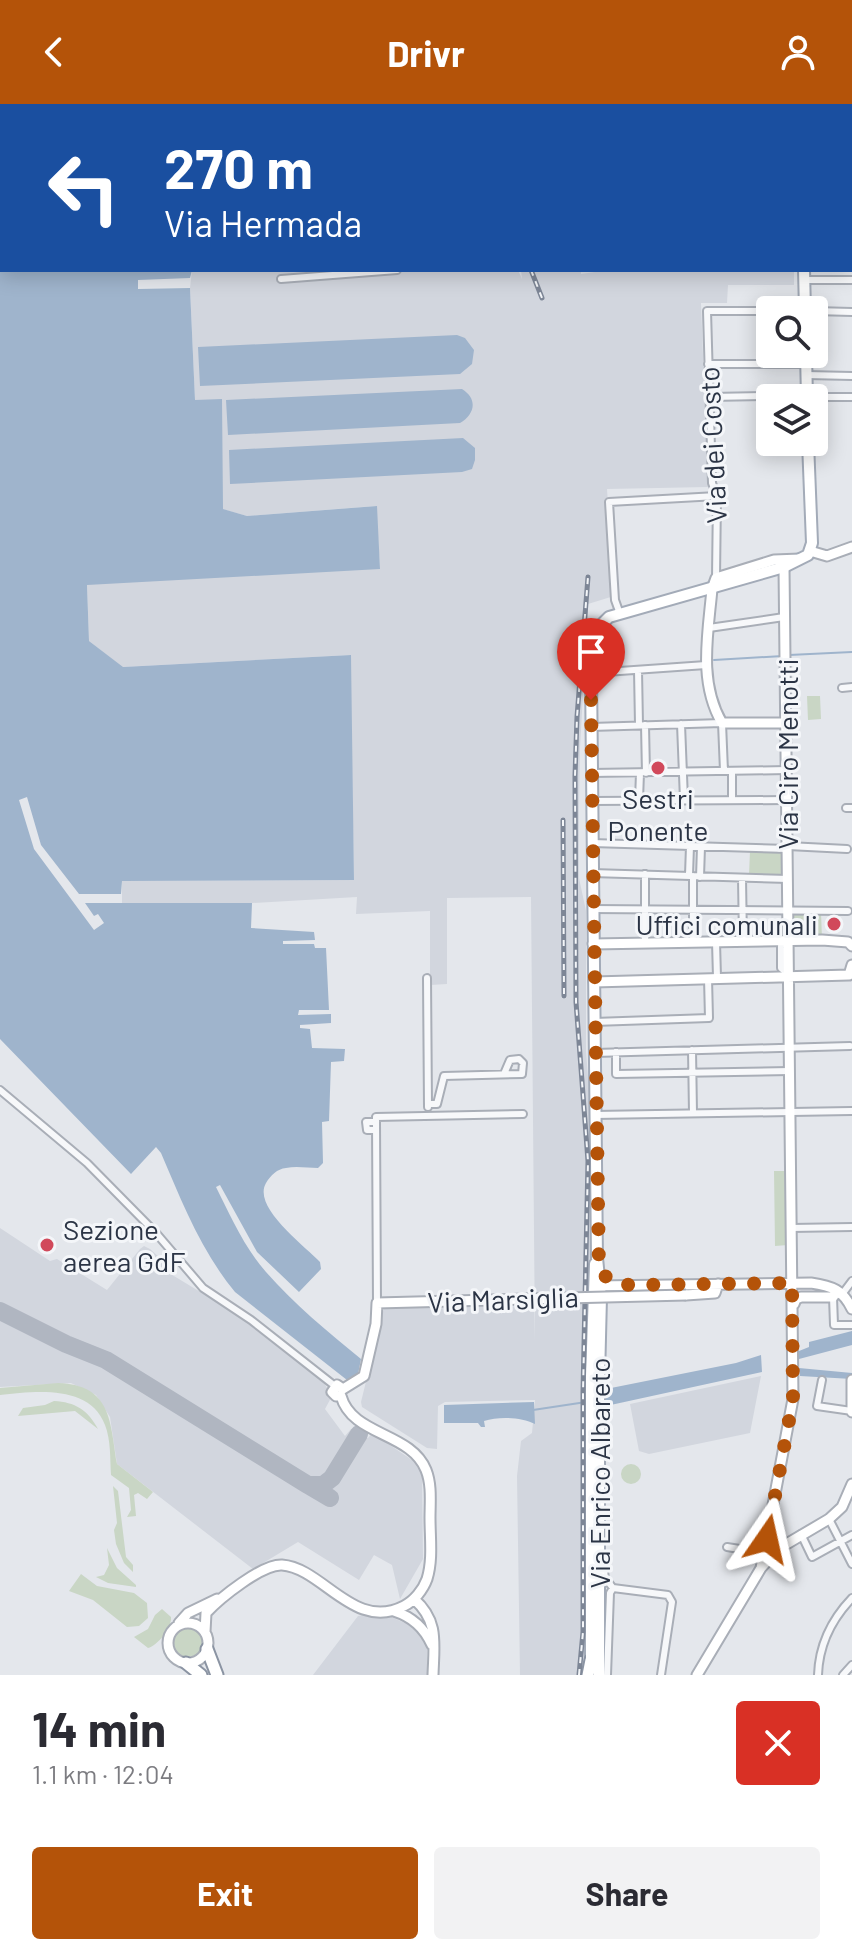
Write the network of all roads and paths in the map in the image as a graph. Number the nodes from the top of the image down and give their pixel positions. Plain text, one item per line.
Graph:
1 (371, 272) edge
2 (804, 275) edge
3 (281, 279) dead end
4 (852, 280) edge
5 (805, 296) edge
6 (756, 311) edge
7 (828, 311) edge
8 (852, 312) edge
9 (708, 364) junction
10 (756, 364) edge
11 (821, 368) edge
12 (852, 376) edge
13 (710, 397) junction
14 (756, 397) edge
15 (828, 397) edge
16 (852, 397) edge
17 (808, 456) edge
18 (717, 496) junction
19 (852, 547) edge
20 (807, 555) junction
21 (784, 567) junction
22 (714, 584) junction
23 (620, 614) junction
24 (785, 617) junction
25 (709, 628) junction
26 (706, 665) junction
27 (638, 670) junction
28 (591, 673) junction
29 (852, 687) edge
30 (842, 688) dead end
31 (722, 723) junction
32 (787, 723) junction
33 (681, 724) junction
34 (642, 725) junction
35 (591, 727) junction
36 (787, 770) junction
37 (728, 771) junction
38 (683, 772) junction
39 (592, 773) junction
40 (643, 773) junction
41 (639, 800) junction
42 (684, 800) junction
43 (732, 800) junction
44 (787, 800) junction
45 (591, 801) junction
46 (592, 843) junction
47 (690, 846) junction
48 (701, 847) junction
49 (788, 847) junction
50 (847, 849) dead end
51 (592, 873) junction
52 (645, 874) junction
53 (694, 876) junction
54 (742, 878) junction
55 (788, 879) junction
56 (645, 908) junction
57 (592, 909) junction
58 (694, 909) junction
59 (742, 909) junction
60 (789, 911) junction
61 (848, 911) dead end
62 (789, 940) junction
63 (743, 941) junction
64 (693, 942) junction
65 (716, 942) junction
66 (645, 943) junction
67 (593, 944) junction
68 (850, 944) edge
69 (850, 970) edge
70 (789, 975) junction
71 (427, 978) dead end
72 (712, 978) junction
73 (594, 982) junction
74 (594, 1022) junction
75 (850, 1046) edge
76 (790, 1048) junction
77 (692, 1050) junction
78 (616, 1052) junction
79 (595, 1053) junction
80 (790, 1071) junction
81 (692, 1072) junction
82 (504, 1074) junction
83 (0, 1090) edge
84 (428, 1104) junction
85 (851, 1111) edge
86 (790, 1112) junction
87 (693, 1113) junction
88 (523, 1114) dead end
89 (428, 1115) junction
90 (595, 1115) junction
91 (852, 1227) edge
92 (791, 1228) junction
93 (596, 1272) junction
94 (852, 1281) edge
95 (792, 1283) junction
96 (615, 1284) junction
97 (718, 1284) junction
98 (596, 1285) junction
99 (838, 1295) junction
100 (377, 1303) junction
101 (852, 1309) edge
102 (852, 1325) edge
103 (793, 1331) junction
104 (822, 1380) dead end
105 (852, 1380) edge
106 (341, 1390) junction
107 (852, 1404) edge
108 (852, 1412) edge
109 (852, 1487) edge
110 (829, 1519) junction
111 (801, 1534) junction
112 (852, 1535) edge
113 (841, 1541) junction
114 (727, 1547) dead end
115 (772, 1552) junction
116 (599, 1559) junction
117 (852, 1564) edge
118 (613, 1588) junction
119 (220, 1598) junction
120 (852, 1598) edge
121 (414, 1599) junction
122 (392, 1611) junction
123 (430, 1617) junction
124 (173, 1629) junction
125 (424, 1631) junction
126 (205, 1632) junction
127 (434, 1648) junction
128 (207, 1649) junction
129 (591, 1660) joint
130 (186, 1663) junction
131 (852, 1665) edge
132 (201, 1675) edge
133 (217, 1675) edge
134 (433, 1675) edge
135 (590, 1675) edge
136 (599, 1675) edge
137 (607, 1675) edge
138 (661, 1675) edge
139 (697, 1675) edge
140 (818, 1675) edge
141 (843, 1675) edge

1 - 3 street
2 - 4 street
2 - 5 main road
6 - 9 street, Via dei Costo
7 - 8 street
9 - 10 street
9 - 13 street, Via dei Costo
11 - 12 street
13 - 14 street
13 - 18 street, Via dei Costo
15 - 16 street
17 - 20 main road
18 - 22 street, Via dei Costo
18 - 23 street
19 - 20 street
20 - 21 main road
20 - 22 street
21 - 22 main road
21 - 24 street, Via Ciro Menotti
22 - 23 main road
22 - 25 street
23 - 28 main road, Via Enrico Albareto
24 - 25 street
24 - 32 street, Via Ciro Menotti
25 - 26 street
26 - 27 street
26 - 31 street
27 - 28 street
27 - 34 street
28 - 35 main road, Via Enrico Albareto
29 - 30 street
31 - 32 street
31 - 33 street
31 - 37 street
32 - 36 street, Via Ciro Menotti
33 - 34 street
33 - 38 street
34 - 35 street
34 - 40 street
35 - 39 main road, Via Enrico Albareto
36 - 37 street
36 - 44 street, Via Ciro Menotti
37 - 38 street
37 - 43 street
38 - 40 street
38 - 42 street
39 - 40 street
39 - 45 main road, Via Enrico Albareto
40 - 41 street
41 - 42 street
41 - 45 street
42 - 43 street
43 - 44 street
44 - 49 street, Via Ciro Menotti
45 - 46 main road, Via Enrico Albareto
46 - 47 street
46 - 51 main road, Via Enrico Albareto
47 - 48 street
47 - 53 street
48 - 49 street
48 - 53 street
49 - 50 street
49 - 55 street, Via Ciro Menotti
51 - 52 street
51 - 57 main road, Via Enrico Albareto
52 - 53 street
52 - 56 street
53 - 54 street
53 - 58 street
54 - 55 street
54 - 59 street
55 - 60 street, Via Ciro Menotti
56 - 57 street
56 - 58 street
56 - 66 street
57 - 67 main road, Via Enrico Albareto
58 - 59 street
58 - 64 street
59 - 60 street
59 - 63 street
60 - 61 street
60 - 62 street, Via Ciro Menotti
62 - 63 street
62 - 68 street
62 - 70 street, Via Ciro Menotti
63 - 65 street
64 - 65 street
64 - 66 street
65 - 72 street
66 - 67 street
67 - 73 main road, Via Enrico Albareto
69 - 70 street
70 - 72 street
70 - 76 street, Via Ciro Menotti
71 - 84 street
72 - 73 street
72 - 74 street
73 - 74 main road, Via Enrico Albareto
74 - 79 main road, Via Enrico Albareto
75 - 76 street
76 - 77 street
76 - 80 street, Via Ciro Menotti
77 - 78 street
77 - 81 street
78 - 79 street
78 - 81 street
79 - 90 main road, Via Enrico Albareto
80 - 81 street
80 - 86 street, Via Ciro Menotti
81 - 87 street
82 - 82 street
82 - 84 street
83 - 106 street
84 - 89 street
85 - 86 street
86 - 87 street
86 - 92 street, Via Ciro Menotti
87 - 90 street
88 - 89 street
89 - 100 street
90 - 93 main road, Via Enrico Albareto
91 - 92 street
92 - 95 street, Via Ciro Menotti
93 - 96 street
93 - 98 main road, Via Enrico Albareto
94 - 99 street
95 - 97 street
95 - 99 street
95 - 103 street, Via Ciro Menotti
96 - 97 street
96 - 98 street
97 - 100 street, Via Marsiglia, bridge
98 - 116 main road, Via Enrico Albareto
98 - 129 main road, Via Enrico Albareto
99 - 101 street
99 - 102 street
99 - 103 street
100 - 106 street
103 - 115 street, Via Ciro Menotti
104 - 108 street
105 - 107 street
106 - 121 street
107 - 108 street
109 - 110 street
110 - 111 street
110 - 113 street
111 - 113 street
111 - 115 street
112 - 113 street
113 - 117 street
114 - 115 street
115 - 139 street
116 - 118 street
116 - 136 main road, Via Enrico Albareto
118 - 137 street
118 - 138 street
119 - 122 street
119 - 124 street
119 - 126 street
120 - 140 street
121 - 122 street
121 - 123 street
122 - 125 street
123 - 125 street
123 - 127 street
124 - 126 street
124 - 130 street
125 - 127 street
126 - 128 street
127 - 134 street
128 - 130 street
128 - 133 highway
129 - 135 highway
130 - 132 highway
131 - 141 street

